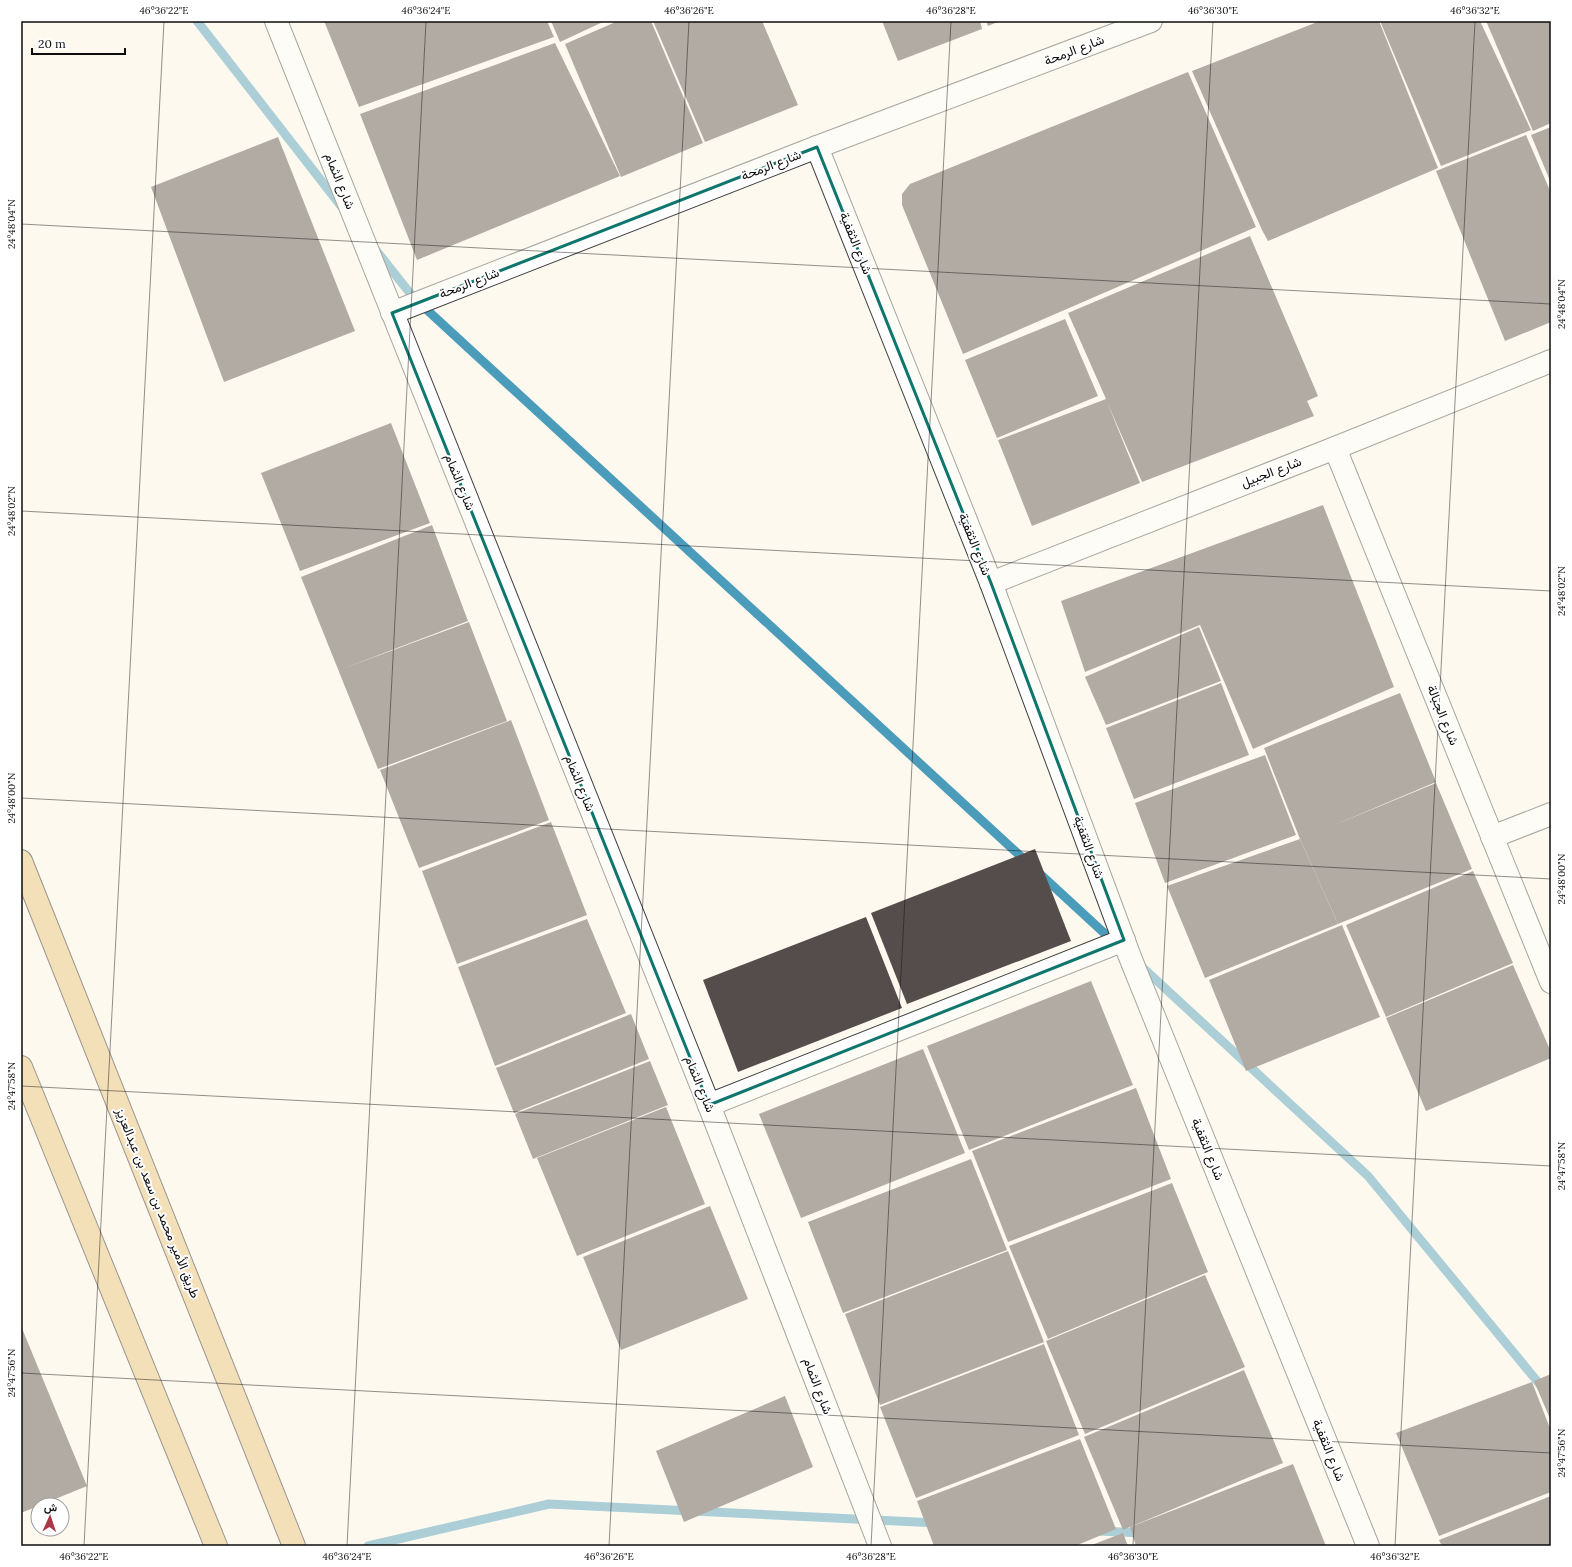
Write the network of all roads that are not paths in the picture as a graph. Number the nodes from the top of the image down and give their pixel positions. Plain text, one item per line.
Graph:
1 (276, 21) edge
2 (1151, 21) edge
3 (817, 146) junction
4 (392, 313) junction
5 (1551, 361) edge
6 (1335, 448) junction
7 (991, 582) junction
8 (1551, 814) edge
9 (1492, 837) junction
10 (21, 861) edge
11 (1124, 940) junction
12 (1551, 982) edge
13 (21, 1067) edge
14 (709, 1105) junction
15 (216, 1546) edge
16 (294, 1546) edge
17 (880, 1546) edge
18 (1368, 1546) edge

1 - 4 street, شارع الثمام
2 - 3 street, شارع الرمحة
3 - 4 street, شارع الرمحة
3 - 7 street, شارع الثقفية
4 - 14 street, شارع الثمام
5 - 6 street, شارع الجبيل
6 - 7 street, شارع الجبيل
6 - 9 street, شارع الجبالة
7 - 11 street, شارع الثقفية
8 - 9 street
9 - 12 street, شارع الجبالة
10 - 16 main road, طريق الأمير محمد بن سعد بن عبدالعزيز
11 - 14 street
11 - 18 street, شارع الثقفية
13 - 15 main road
14 - 17 street, شارع الثمام

